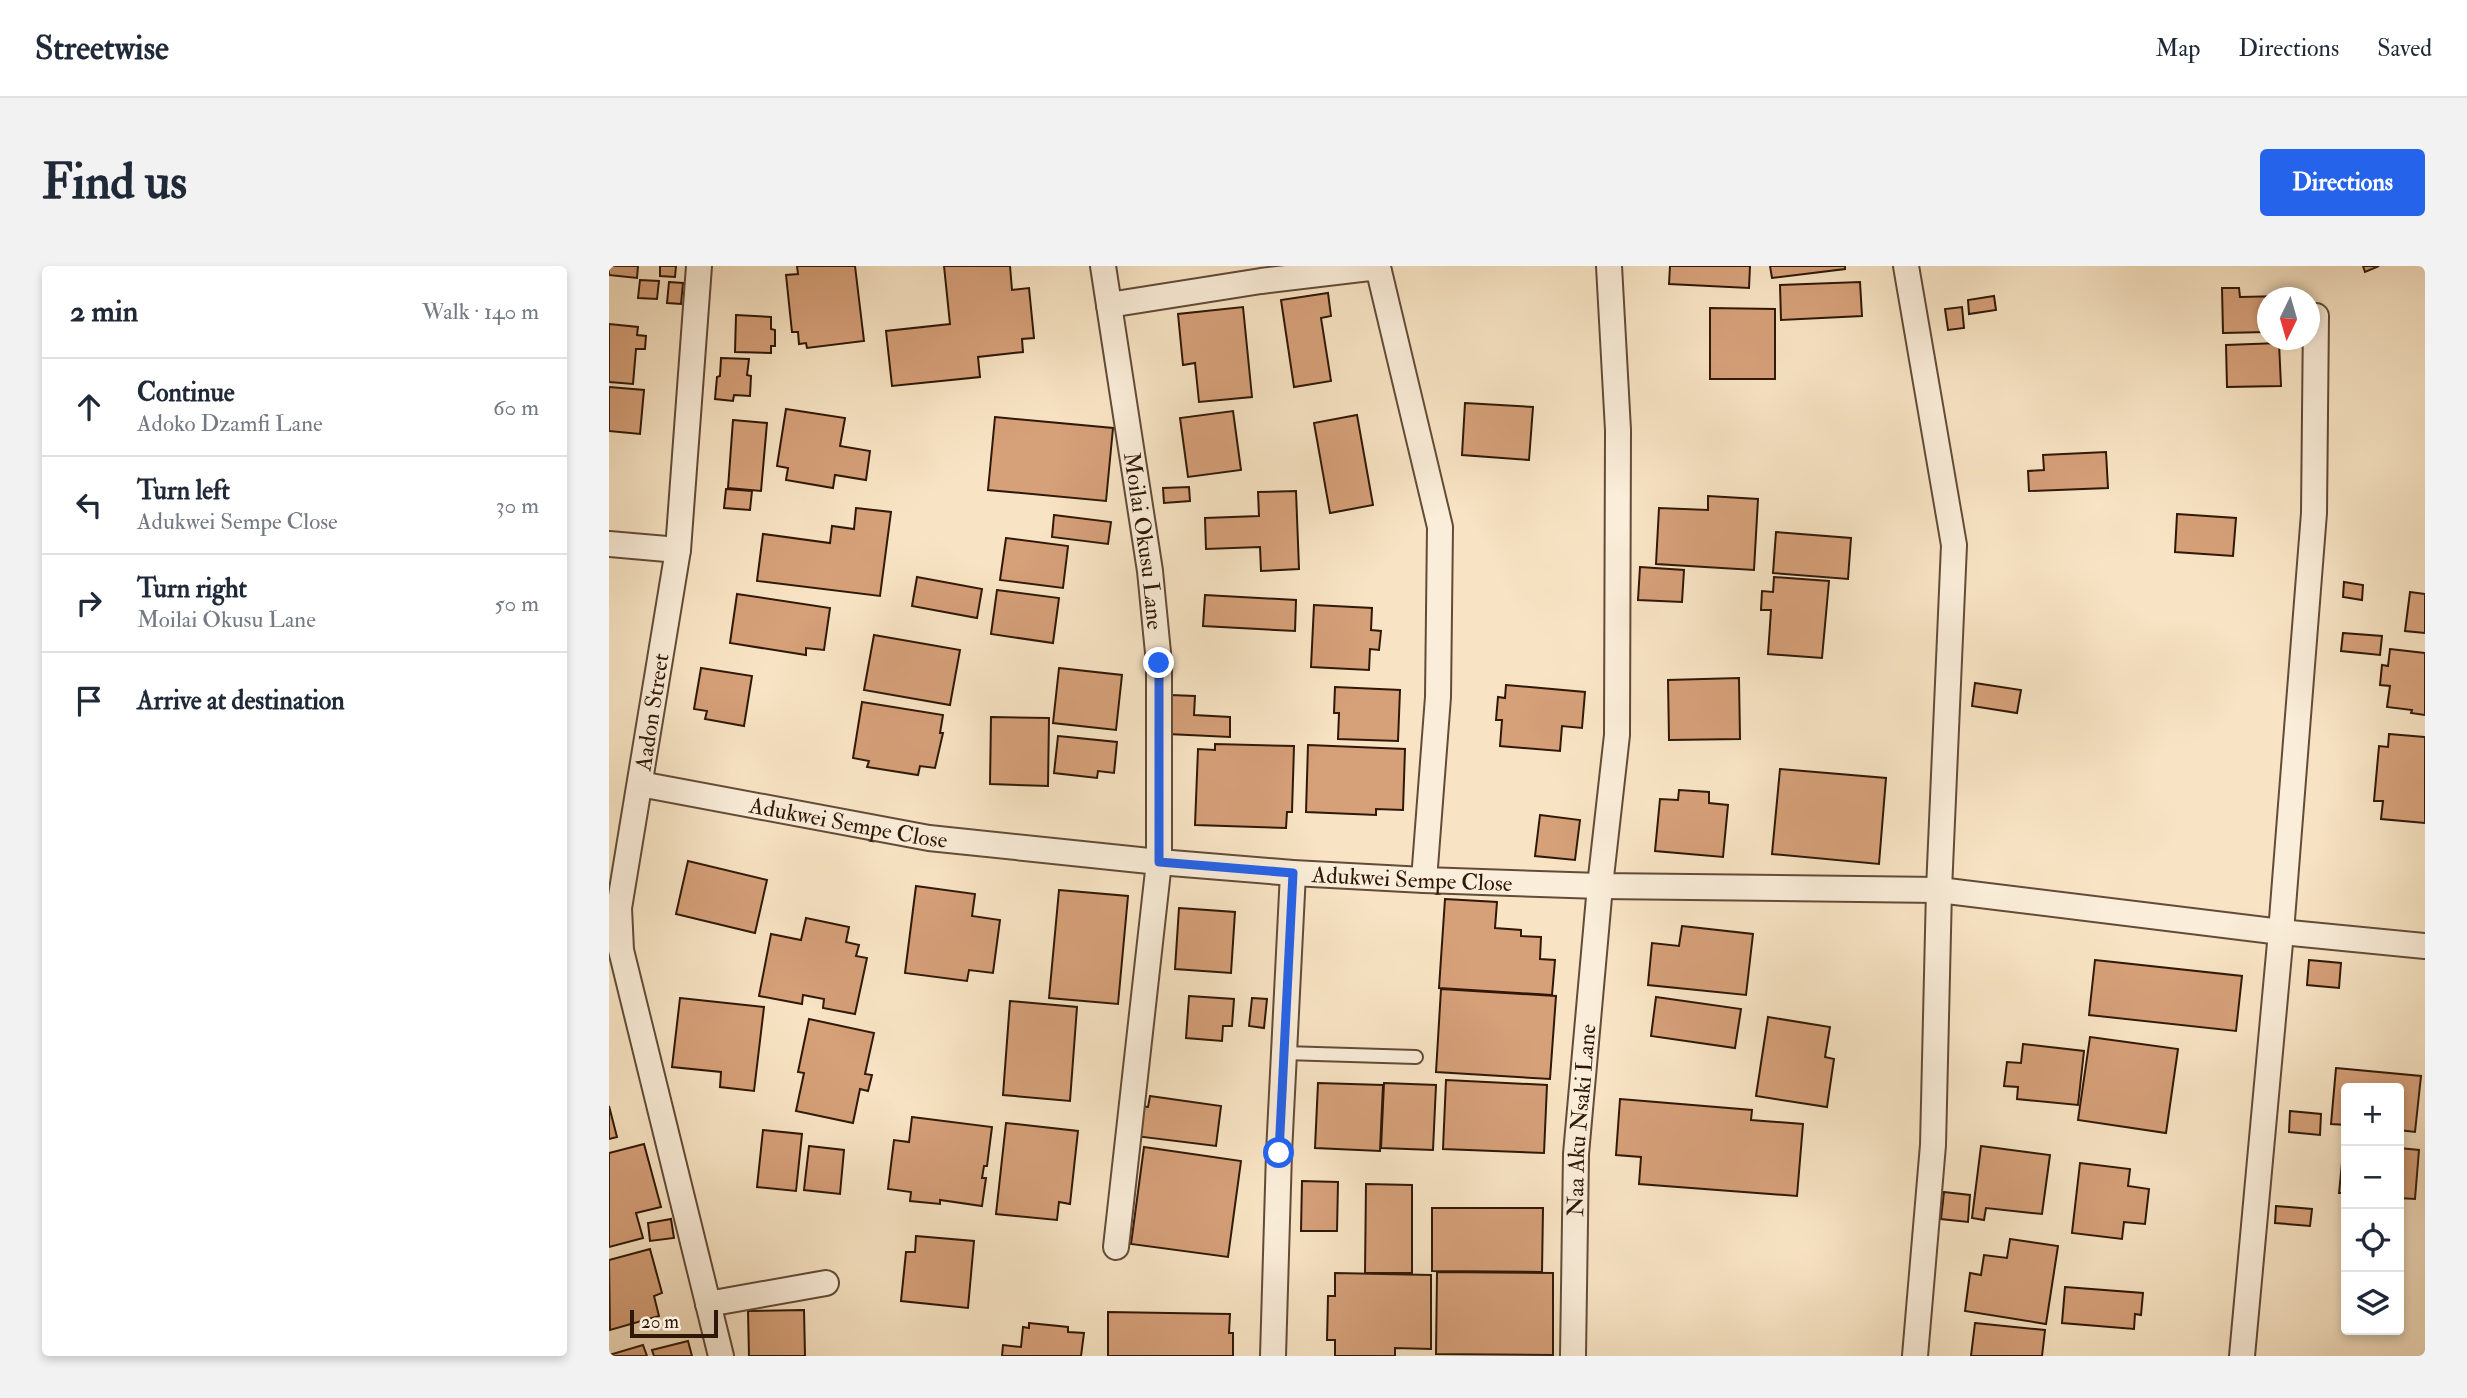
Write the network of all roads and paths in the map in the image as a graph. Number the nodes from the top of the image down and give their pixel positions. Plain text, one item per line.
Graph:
1 (699, 266) edge
2 (1103, 266) edge
3 (1609, 266) edge
4 (1906, 266) edge
5 (1109, 305) junction
6 (2316, 350) edge
7 (609, 544) edge
8 (678, 550) junction
9 (640, 785) junction
10 (619, 845) edge
11 (1159, 862) junction
12 (1293, 873) junction
13 (1424, 880) junction
14 (1600, 886) junction
15 (1939, 890) junction
16 (2281, 932) junction
17 (2425, 946) edge
18 (1284, 1054) junction
19 (1416, 1057) dead end
20 (1115, 1247) dead end
21 (826, 1283) dead end
22 (708, 1304) junction
23 (721, 1356) edge
24 (1273, 1356) edge
25 (1573, 1356) edge
26 (1915, 1356) edge
27 (2242, 1356) edge

1 - 8 street, Aadon Street
2 - 5 street, Moilai Okusu Lane
3 - 14 street, Naa Aku Nsaki Lane
4 - 15 street
5 - 11 street, Moilai Okusu Lane
5 - 13 street
6 - 16 street
7 - 8 street
8 - 9 street, Aadon Street
9 - 10 street, Aadon Street
9 - 11 street, Adukwei Sempe Close
10 - 22 street, Aadon Street
11 - 12 street, Adukwei Sempe Close
11 - 20 street, Moilai Okusu Lane
12 - 13 street, Adukwei Sempe Close
12 - 18 street
13 - 14 street, Adukwei Sempe Close
14 - 15 street, Adukwei Sempe Close
14 - 25 street, Naa Aku Nsaki Lane
15 - 16 street, Adukwei Sempe Close
15 - 26 street
16 - 17 street, Adukwei Sempe Close
16 - 27 street
18 - 19 lane
18 - 24 street
21 - 22 street
22 - 23 street, Aadon Street

